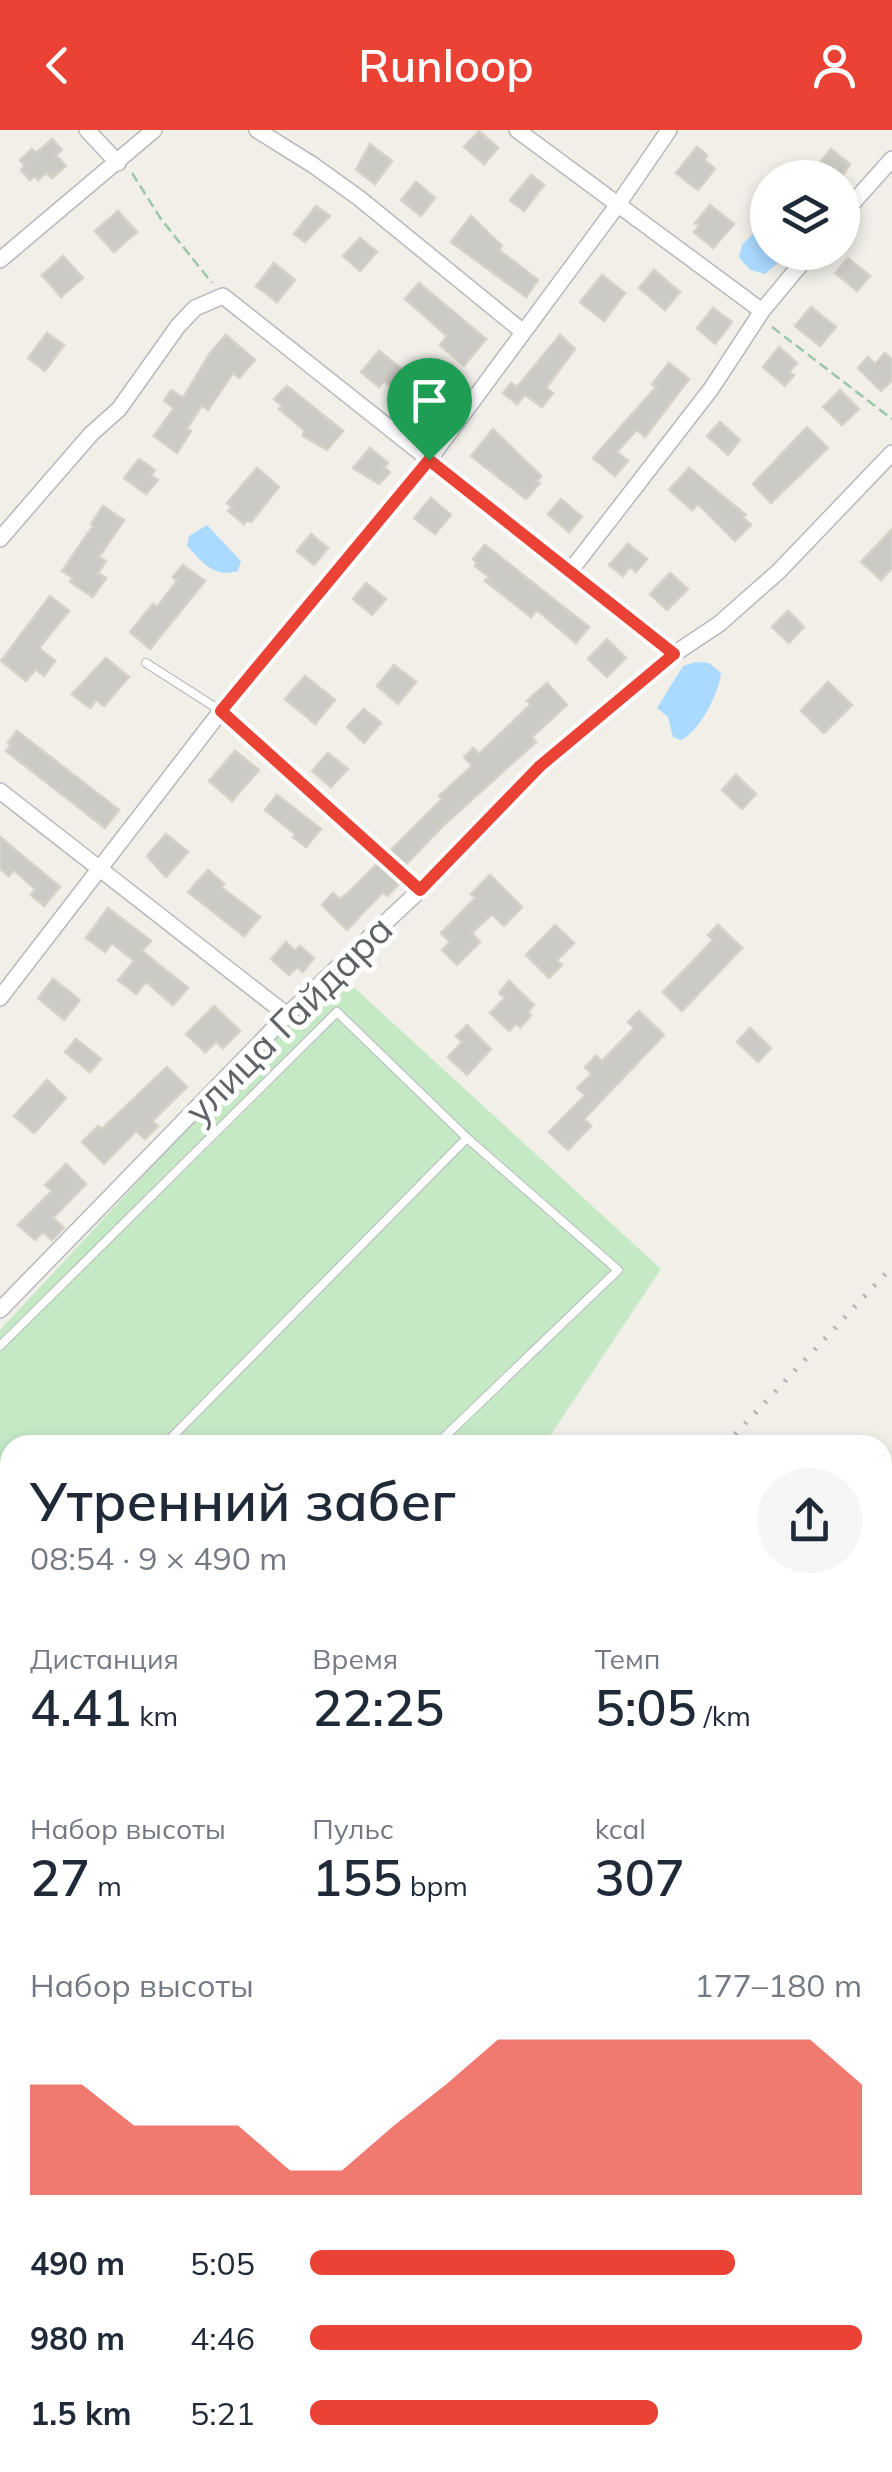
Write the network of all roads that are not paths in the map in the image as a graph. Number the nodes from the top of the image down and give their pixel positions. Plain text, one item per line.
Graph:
1 (86, 130) edge
2 (154, 130) edge
3 (257, 130) edge
4 (517, 130) edge
5 (668, 130) edge
6 (892, 160) edge
7 (118, 164) junction
8 (860, 196) edge
9 (618, 204) junction
10 (0, 260) edge
11 (796, 270) edge
12 (760, 314) junction
13 (522, 331) junction
14 (892, 452) edge
15 (429, 460) junction
16 (0, 539) edge
17 (571, 570) junction
18 (674, 654) junction
19 (146, 664) dead end
20 (221, 711) junction
21 (0, 791) edge
22 (317, 800) road end
23 (100, 871) junction
24 (0, 998) edge
25 (288, 1015) junction
26 (467, 1138) junction
27 (0, 1310) edge
28 (0, 1346) edge
29 (174, 1435) edge
30 (446, 1435) edge

1 - 7 street
2 - 7 street
3 - 13 street
4 - 9 street
5 - 9 street
6 - 8 street
7 - 10 street
9 - 12 street
9 - 13 street
11 - 12 street
12 - 17 street
13 - 15 street
14 - 18 street, улица Гайдара
15 - 16 street
15 - 17 street
15 - 20 street
17 - 18 street
18 - 25 street, улица Гайдара
19 - 20 lane
20 - 22 lane
20 - 23 street
21 - 23 street
23 - 24 street
23 - 25 street
25 - 27 street, улица Гайдара
26 - 28 lane
26 - 29 lane
26 - 30 lane

